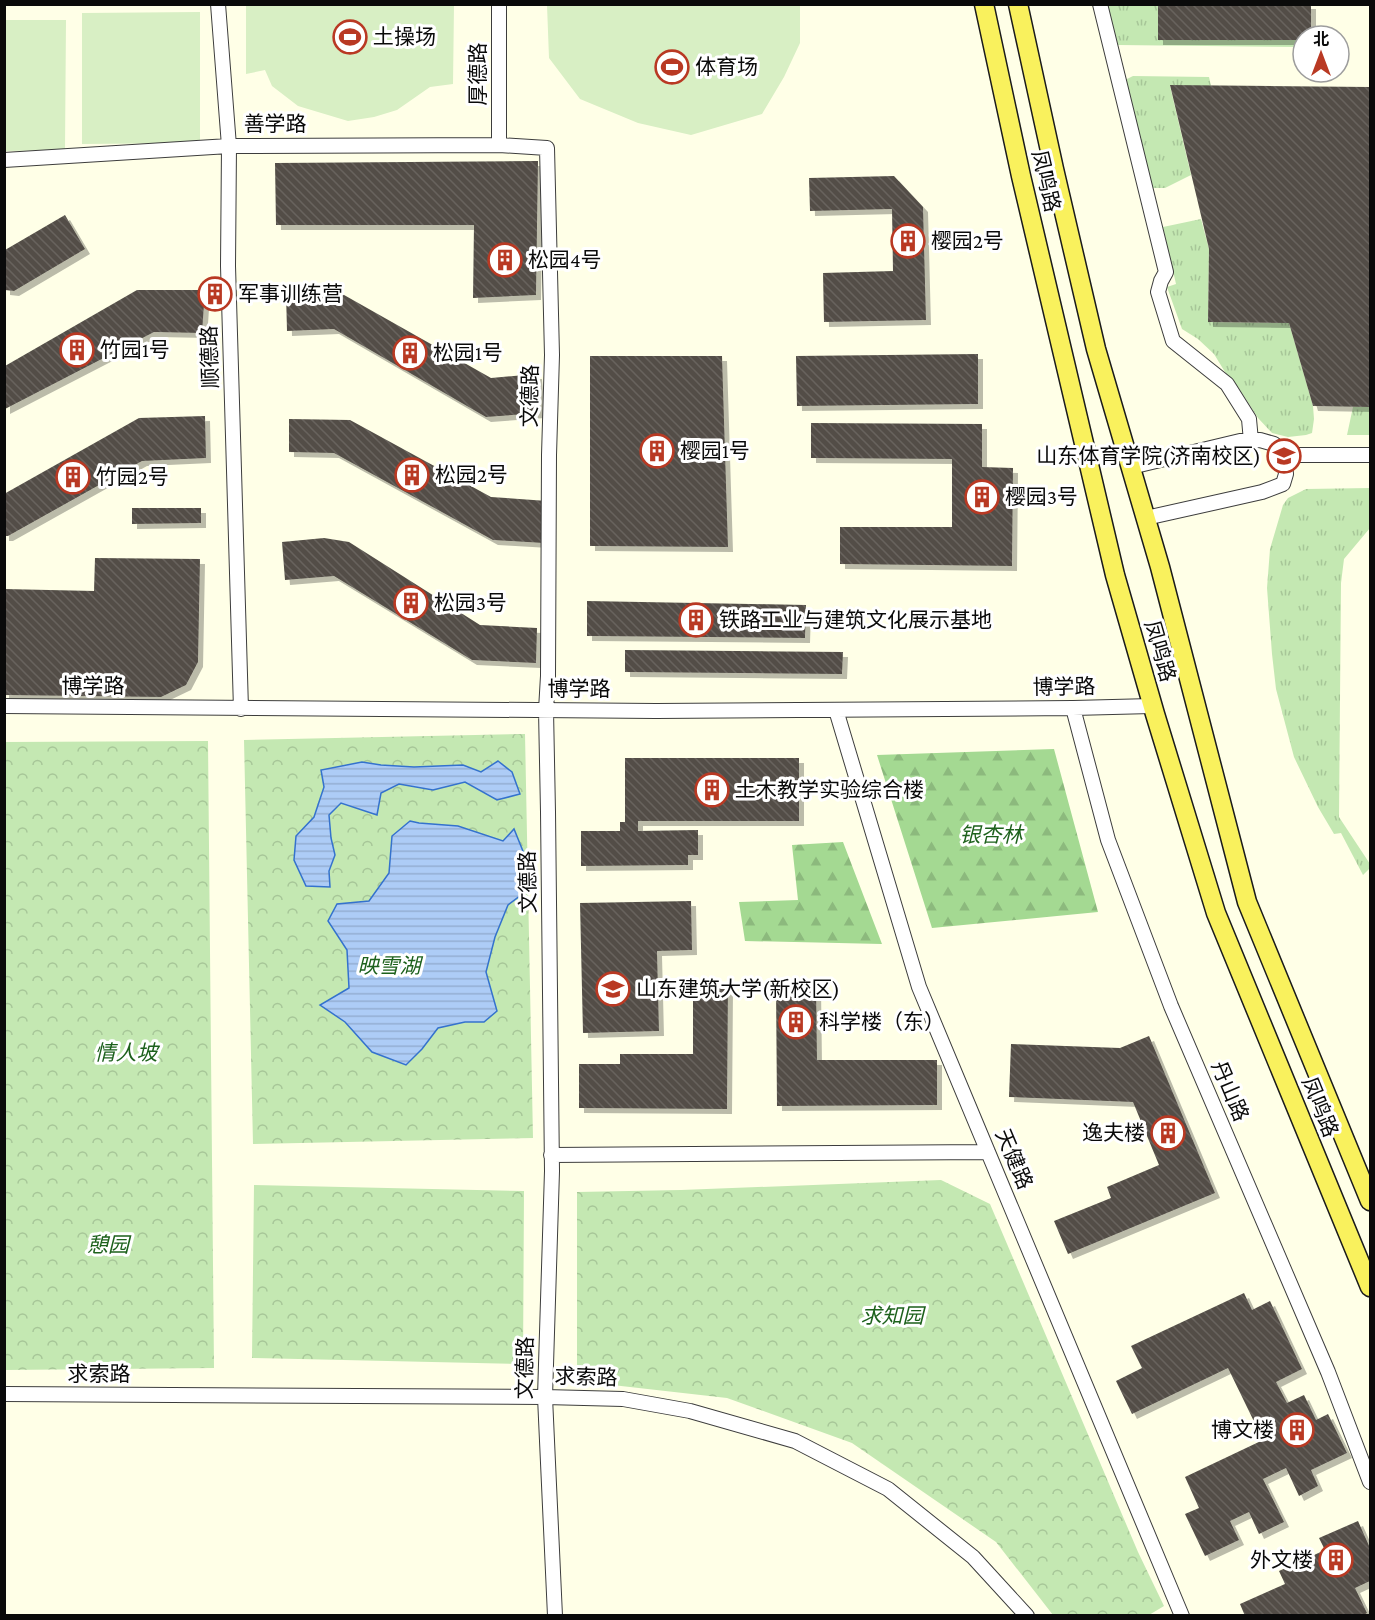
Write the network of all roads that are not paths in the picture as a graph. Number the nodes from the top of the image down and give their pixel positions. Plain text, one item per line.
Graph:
1 (218, 4) edge
2 (499, 4) edge
3 (984, 4) edge
4 (1018, 4) edge
5 (1100, 4) edge
6 (499, 145) junction
7 (229, 146) junction
8 (547, 148) joint
9 (4, 160) edge
10 (1251, 441) junction
11 (1284, 455) junction
12 (1371, 455) edge
13 (1131, 467) junction
14 (1146, 518) junction
15 (4, 706) edge
16 (1152, 706) junction
17 (1073, 708) junction
18 (241, 709) junction
19 (546, 710) junction
20 (836, 710) junction
21 (988, 1152) junction
22 (551, 1155) junction
23 (1371, 1201) edge
24 (1371, 1287) edge
25 (4, 1394) edge
26 (545, 1397) junction
27 (1371, 1482) edge
28 (1180, 1614) edge
29 (555, 1616) edge
30 (1027, 1616) edge

1 - 7 street, 顺德路
2 - 6 street, 厚德路
3 - 16 main road, 凤鸣路
4 - 13 main road, 凤鸣路
5 - 10 street
6 - 7 street, 善学路
6 - 8 street, 善学路
7 - 9 street, 善学路
7 - 18 street, 顺德路
8 - 19 street, 文德路
10 - 11 street
10 - 13 street
11 - 12 street
11 - 14 street
13 - 14 main road, 凤鸣路
14 - 23 main road, 凤鸣路
15 - 18 street, 博学路
16 - 17 street, 博学路
16 - 24 main road, 凤鸣路
17 - 20 street, 博学路
17 - 27 street, 丹山路
18 - 19 street, 博学路
19 - 20 street, 博学路
19 - 22 street, 文德路
20 - 21 street, 天健路
21 - 22 street
21 - 28 street, 天健路
22 - 26 street, 文德路
25 - 26 street, 求索路
26 - 29 street, 文德路
26 - 30 street, 求索路

